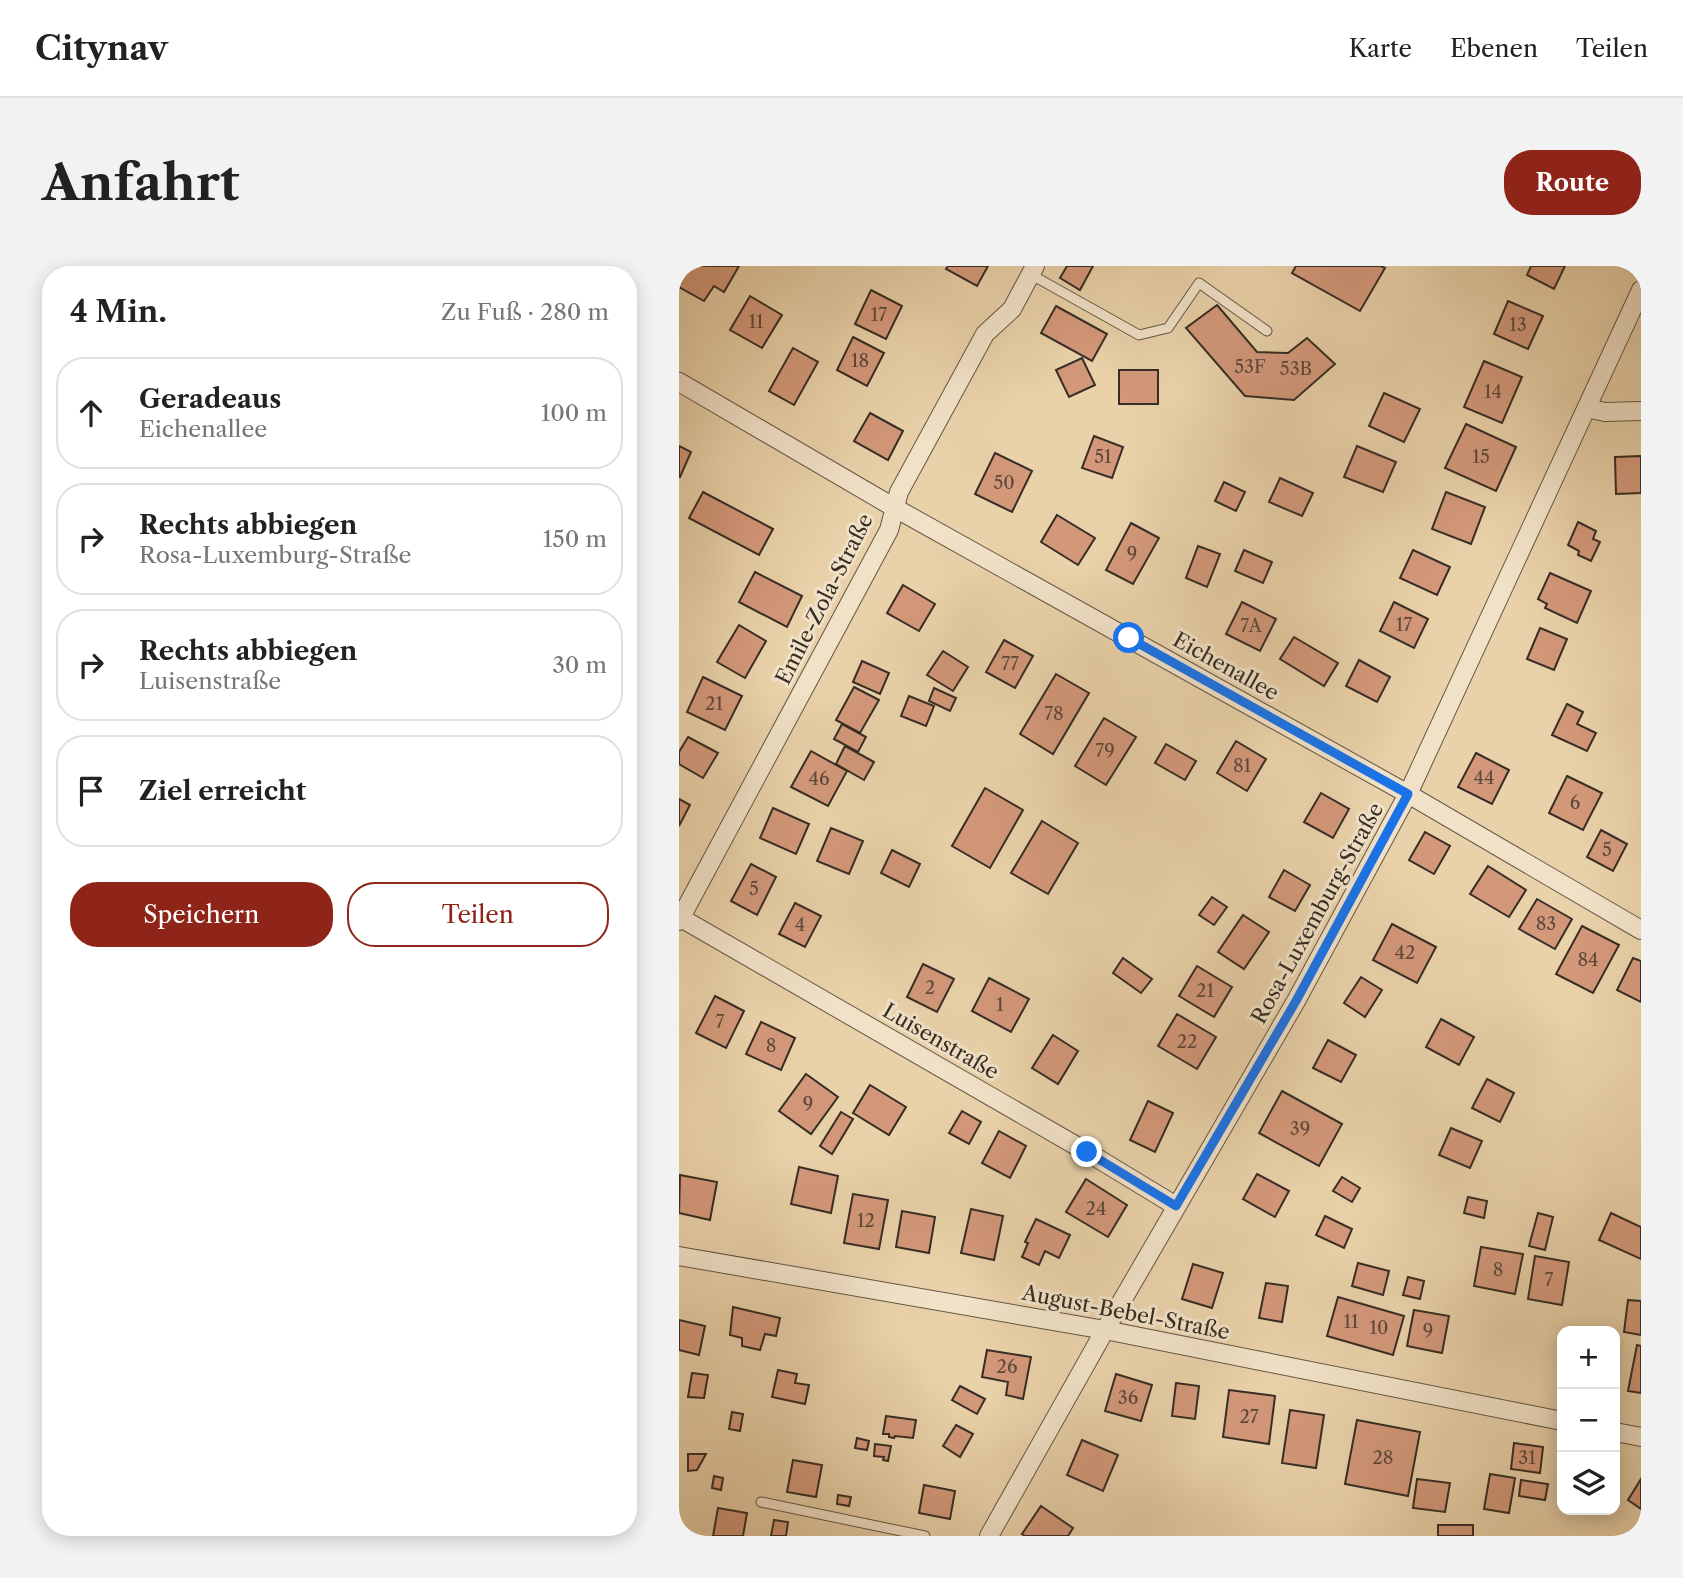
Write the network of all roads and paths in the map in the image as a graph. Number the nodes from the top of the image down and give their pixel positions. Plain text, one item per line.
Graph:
1 (1032, 270) edge
2 (1641, 290) edge
3 (1267, 331) dead end
4 (679, 382) edge
5 (1587, 408) junction
6 (1641, 411) edge
7 (895, 508) junction
8 (1408, 794) junction
9 (680, 920) edge
10 (1641, 930) edge
11 (1176, 1206) junction
12 (679, 1256) edge
13 (1105, 1330) junction
14 (1557, 1420) edge
15 (1620, 1433) edge
16 (1641, 1437) edge
17 (761, 1503) dead end
18 (925, 1536) edge
19 (989, 1536) edge

1 - 3 lane
1 - 7 street, Emile-Zola-Straße
2 - 5 street, Rosa-Luxemburg-Straße
4 - 7 street, Eichenallee
5 - 6 street
5 - 8 street, Rosa-Luxemburg-Straße
7 - 8 street, Eichenallee
7 - 9 street, Emile-Zola-Straße
8 - 10 street, Eichenallee
8 - 11 street, Rosa-Luxemburg-Straße
9 - 11 street, Luisenstraße
11 - 13 street, Rosa-Luxemburg-Straße
12 - 13 street, August-Bebel-Straße
13 - 14 street, August-Bebel-Straße
13 - 19 street, Rosa-Luxemburg-Straße
15 - 16 street
17 - 18 lane

